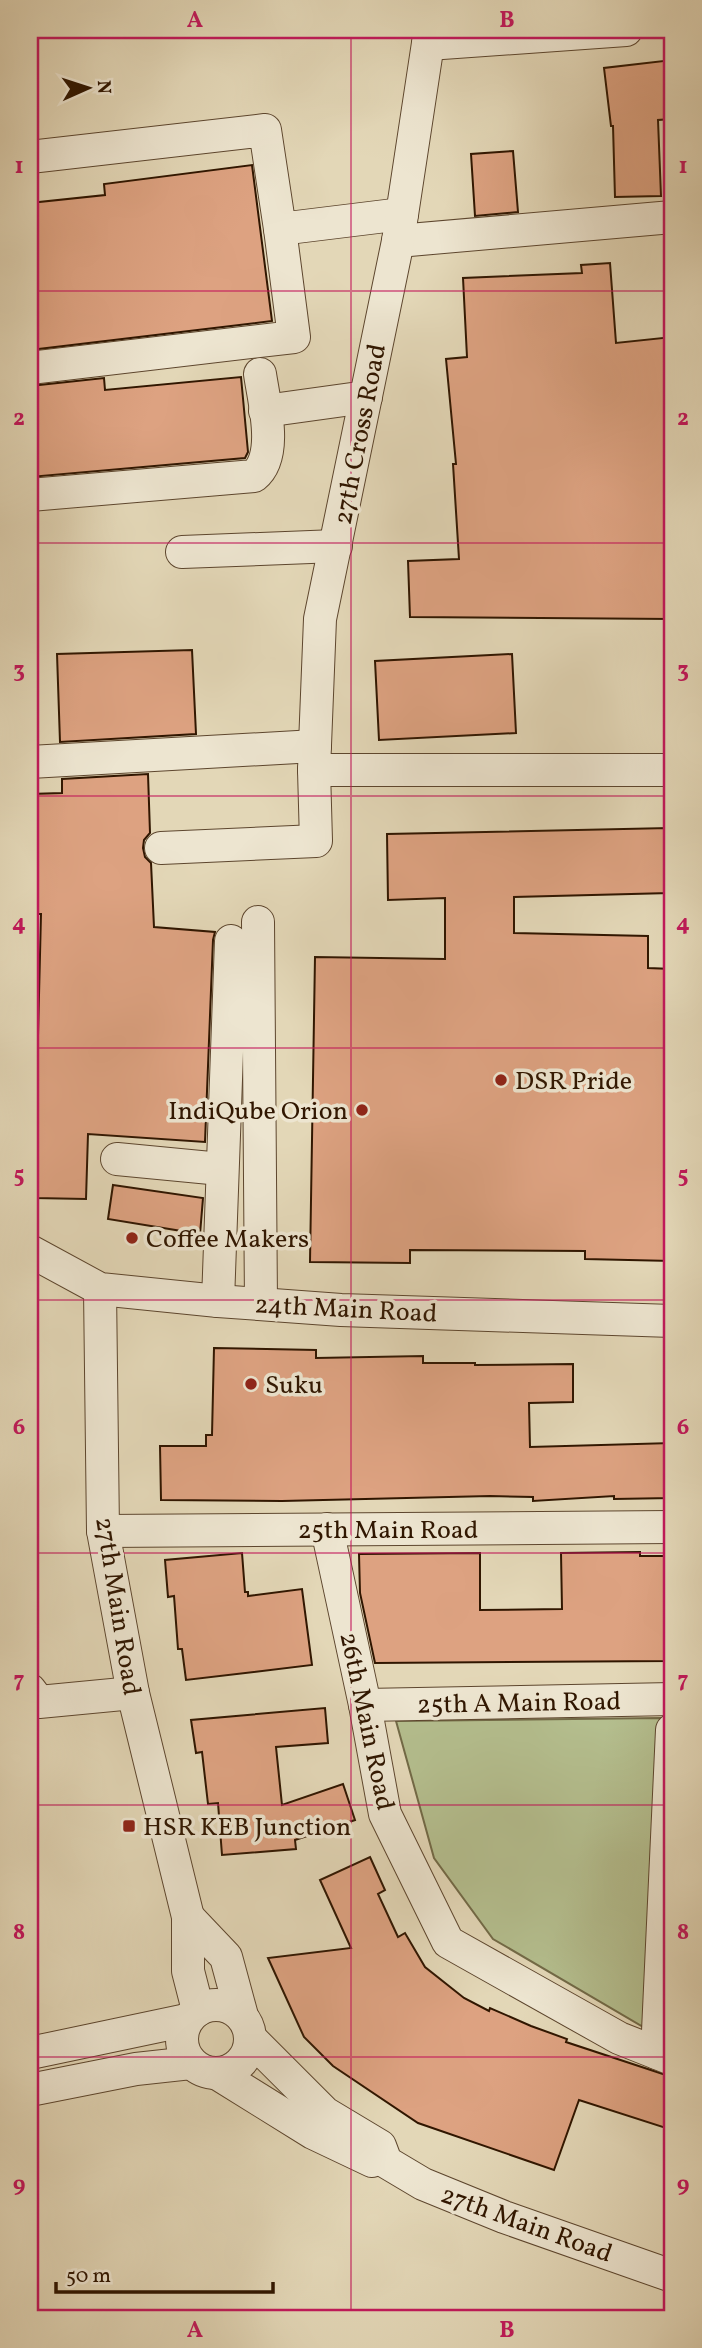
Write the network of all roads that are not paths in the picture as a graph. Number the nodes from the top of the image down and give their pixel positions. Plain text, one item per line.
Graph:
1 (626, 30) edge
2 (429, 37) edge
3 (30, 157) edge
4 (672, 217) edge
5 (400, 228) junction
6 (280, 229) junction
7 (30, 368) edge
8 (260, 374) dead end
9 (366, 397) junction
10 (265, 411) junction
11 (30, 495) edge
12 (336, 546) junction
13 (181, 552) dead end
14 (315, 758) junction
15 (30, 762) edge
16 (672, 770) edge
17 (160, 848) dead end
18 (258, 922) dead end
19 (231, 941) dead end
20 (117, 1159) dead end
21 (221, 1169) junction
22 (30, 1251) edge
23 (100, 1289) junction
24 (218, 1301) junction
25 (261, 1304) junction
26 (672, 1321) edge
27 (672, 1527) edge
28 (327, 1530) junction
29 (103, 1531) junction
30 (30, 1690) edge
31 (133, 1693) junction
32 (672, 1699) edge
33 (365, 1705) junction
34 (672, 1730) edge
35 (188, 1917) junction
36 (193, 2015) junction
37 (246, 2028) junction
38 (30, 2053) edge
39 (664, 2056) edge
40 (204, 2068) junction
41 (30, 2090) edge
42 (386, 2162) junction
43 (672, 2276) edge

1 - 2 street
2 - 5 street, 27th Cross Road
3 - 6 street
4 - 5 street
5 - 6 street
5 - 9 street, 27th Cross Road
6 - 7 street
8 - 10 street
9 - 10 street
9 - 12 street, 27th Cross Road
10 - 11 street
12 - 13 street
12 - 14 street, 27th Cross Road
14 - 15 street
14 - 16 street
14 - 17 street, 27th Cross Road
18 - 25 street
19 - 21 street
20 - 21 street
21 - 24 street
22 - 23 street, 24th Main Road
23 - 24 street, 24th Main Road
23 - 29 street, 27th Main Road
24 - 25 street, 24th Main Road
25 - 26 street, 24th Main Road
27 - 28 street, 25th Main Road
28 - 29 street, 25th Main Road
28 - 33 street, 26th Main Road
29 - 31 street, 27th Main Road
30 - 31 street
31 - 35 street, 27th Main Road
32 - 33 street, 25th A Main Road
33 - 39 street, 26th Main Road
34 - 39 street
35 - 36 street, 27th Main Road
35 - 37 street, 27th Main Road
36 - 37 street
36 - 38 street
36 - 40 street
37 - 40 street
37 - 42 street, 27th Main Road
40 - 41 street
40 - 42 street, 27th Main Road
42 - 43 street, 27th Main Road

